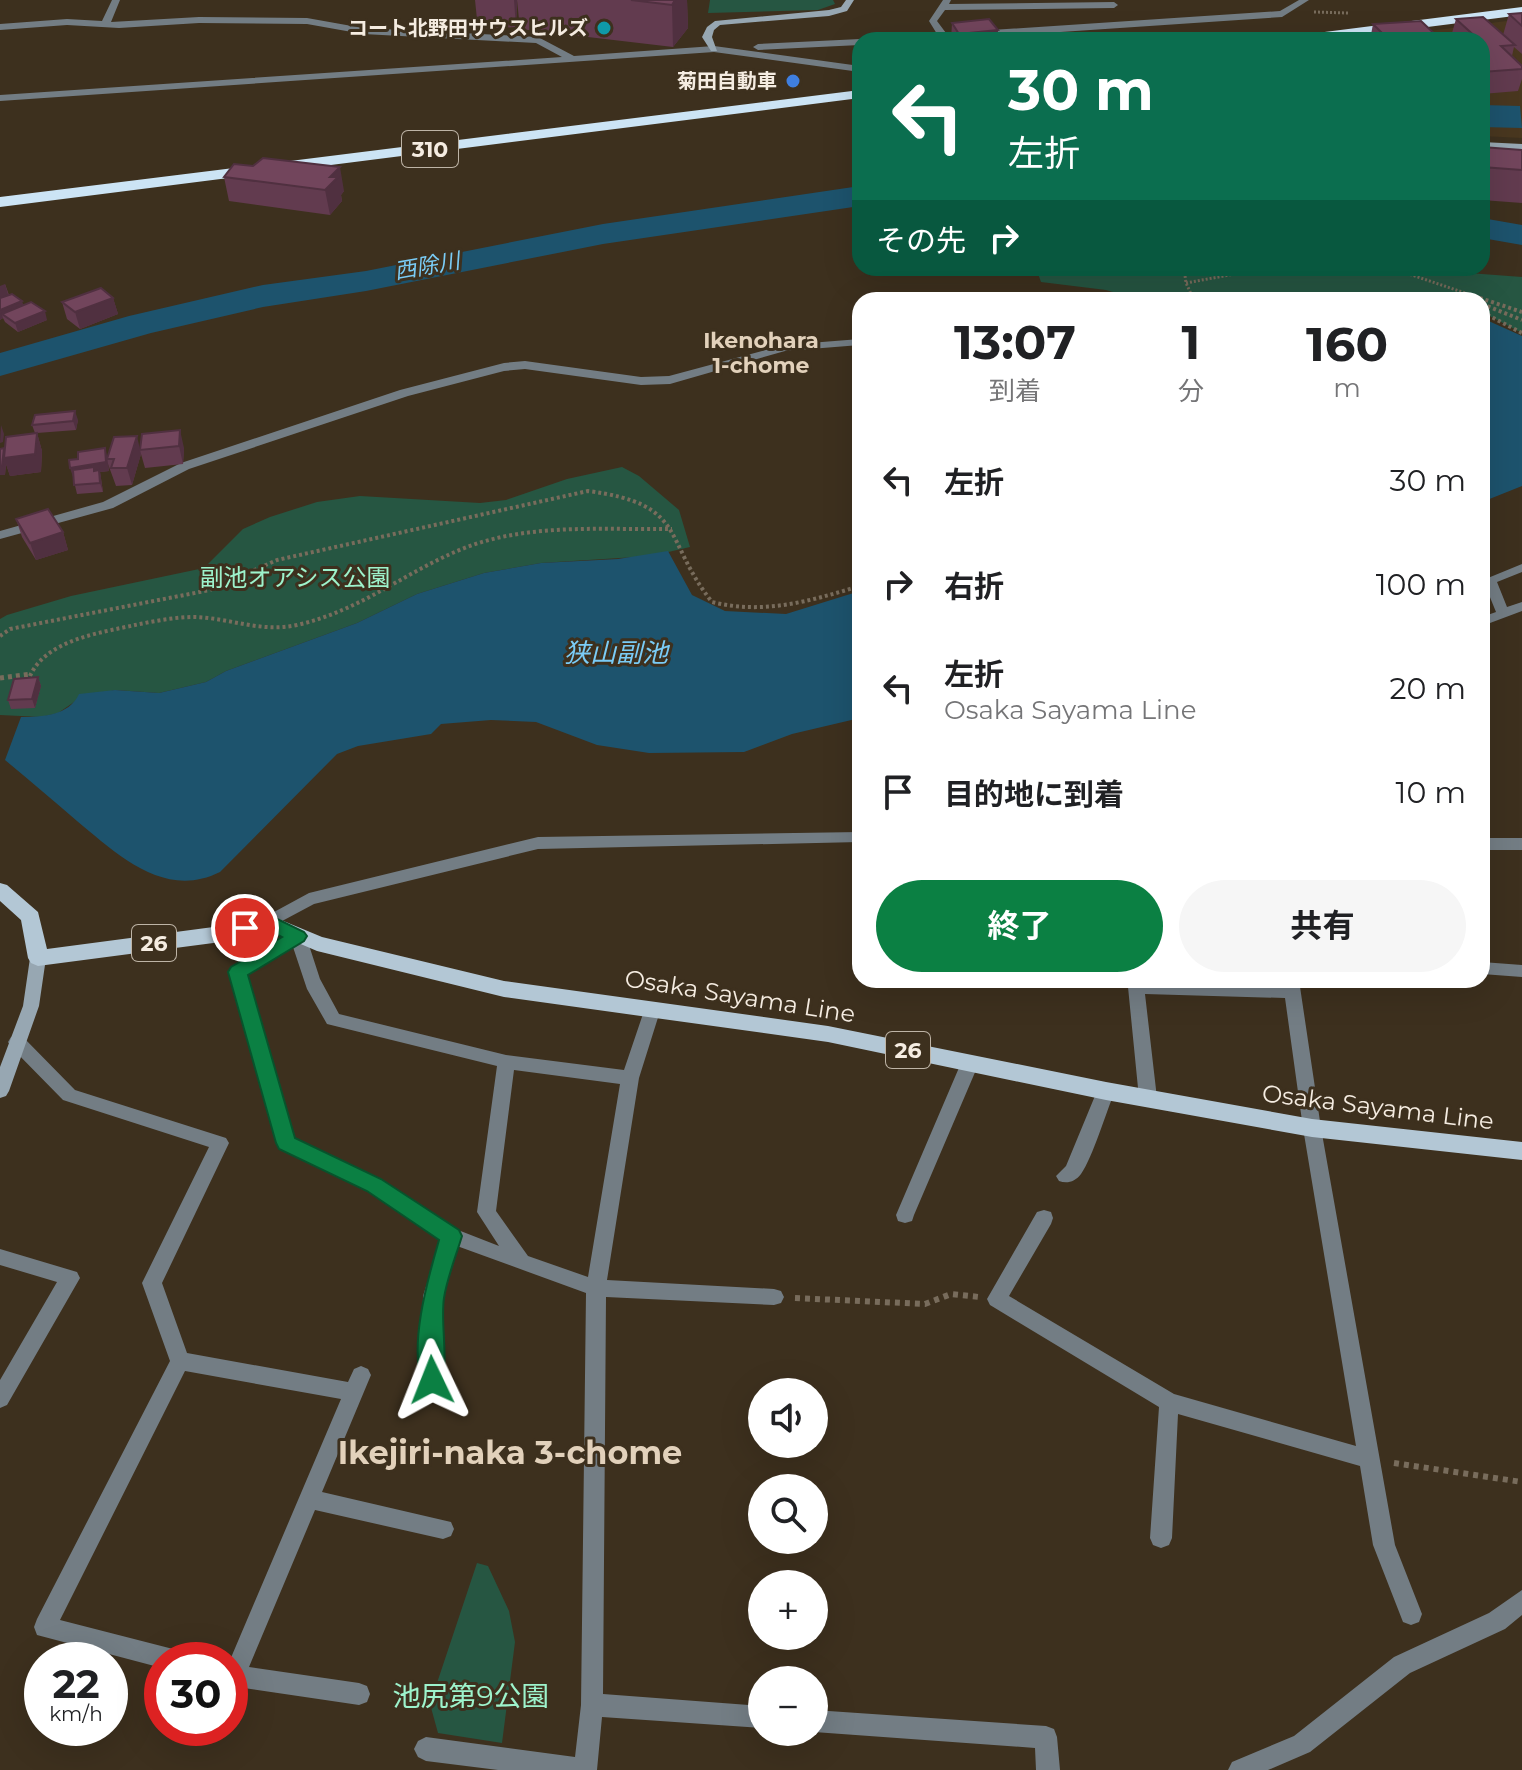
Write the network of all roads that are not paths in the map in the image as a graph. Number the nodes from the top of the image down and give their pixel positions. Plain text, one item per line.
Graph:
1 (116, 0) edge
2 (850, 0) edge
3 (1305, 0) edge
4 (1109, 2) edge
5 (945, 3) edge
6 (1024, 4) edge
7 (1522, 11) edge
8 (1151, 23) junction
9 (105, 25) junction
10 (0, 27) edge
11 (941, 32) edge
12 (1018, 32) edge
13 (1356, 32) edge
14 (852, 42) edge
15 (714, 49) junction
16 (572, 59) junction
17 (852, 68) edge
18 (852, 95) edge
19 (0, 98) edge
20 (1490, 145) edge
21 (1522, 147) edge
22 (0, 202) edge
23 (852, 343) edge
24 (0, 535) edge
25 (1520, 568) dead end
26 (1522, 606) edge
27 (1503, 613) junction
28 (1490, 619) edge
29 (852, 837) edge
30 (1490, 844) edge
31 (1522, 844) edge
32 (0, 890) edge
33 (269, 922) junction
34 (298, 936) junction
35 (38, 958) junction
36 (1490, 971) edge
37 (1522, 971) edge
38 (1136, 988) edge
39 (1292, 988) edge
40 (653, 1008) junction
41 (17, 1042) junction
42 (506, 1062) junction
43 (970, 1063) junction
44 (630, 1078) junction
45 (0, 1091) edge
46 (1106, 1091) junction
47 (1148, 1098) junction
48 (1312, 1128) junction
49 (1522, 1151) edge
50 (1065, 1176) dead end
51 (905, 1215) dead end
52 (1044, 1218) dead end
53 (451, 1236) junction
54 (0, 1257) edge
55 (521, 1262) junction
56 (596, 1288) junction
57 (774, 1297) road end
58 (180, 1361) junction
59 (432, 1380) dead end
60 (0, 1399) edge
61 (1169, 1402) junction
62 (1369, 1459) junction
63 (309, 1499) junction
64 (443, 1529) dead end
65 (1161, 1538) dead end
66 (1522, 1601) edge
67 (1411, 1614) dead end
68 (246, 1642) edge
69 (144, 1653) edge
70 (248, 1677) edge
71 (359, 1694) dead end
72 (592, 1705) junction
73 (748, 1716) edge
74 (828, 1722) edge
75 (426, 1749) dead end
76 (1048, 1770) edge
77 (1240, 1770) edge

1 - 9 street
2 - 15 street
3 - 8 street
4 - 6 street
4 - 8 street
5 - 6 street
5 - 11 street
7 - 13 highway
8 - 12 street
9 - 10 street
9 - 16 street
14 - 15 street
15 - 16 street
15 - 17 street
16 - 19 street
18 - 22 highway, 310
20 - 21 street
23 - 24 street
25 - 27 street
26 - 27 street
27 - 28 street
29 - 33 street
30 - 31 street
32 - 35 main road
33 - 34 main road, Osaka Sayama Line / 26
33 - 35 main road, 26
34 - 40 main road, Osaka Sayama Line / 26
34 - 42 street
34 - 53 street
35 - 41 street
36 - 37 street
38 - 47 street
39 - 48 street
40 - 43 main road, Osaka Sayama Line / 26
40 - 44 street
41 - 45 street
41 - 58 street
42 - 44 street
42 - 55 street
43 - 46 main road, Osaka Sayama Line / 26
43 - 51 street
44 - 56 street
46 - 47 main road, Osaka Sayama Line / 26
46 - 50 street
47 - 48 main road, Osaka Sayama Line / 26
48 - 49 main road, Osaka Sayama Line / 26
48 - 62 street
52 - 61 street
53 - 55 street
53 - 59 street
54 - 60 street
55 - 56 street
56 - 57 street
56 - 72 street
58 - 63 street
58 - 69 street
61 - 62 street
61 - 65 street
62 - 67 street
63 - 64 street
63 - 68 street
66 - 77 street
70 - 71 street
72 - 73 street
72 - 75 street
74 - 76 street

